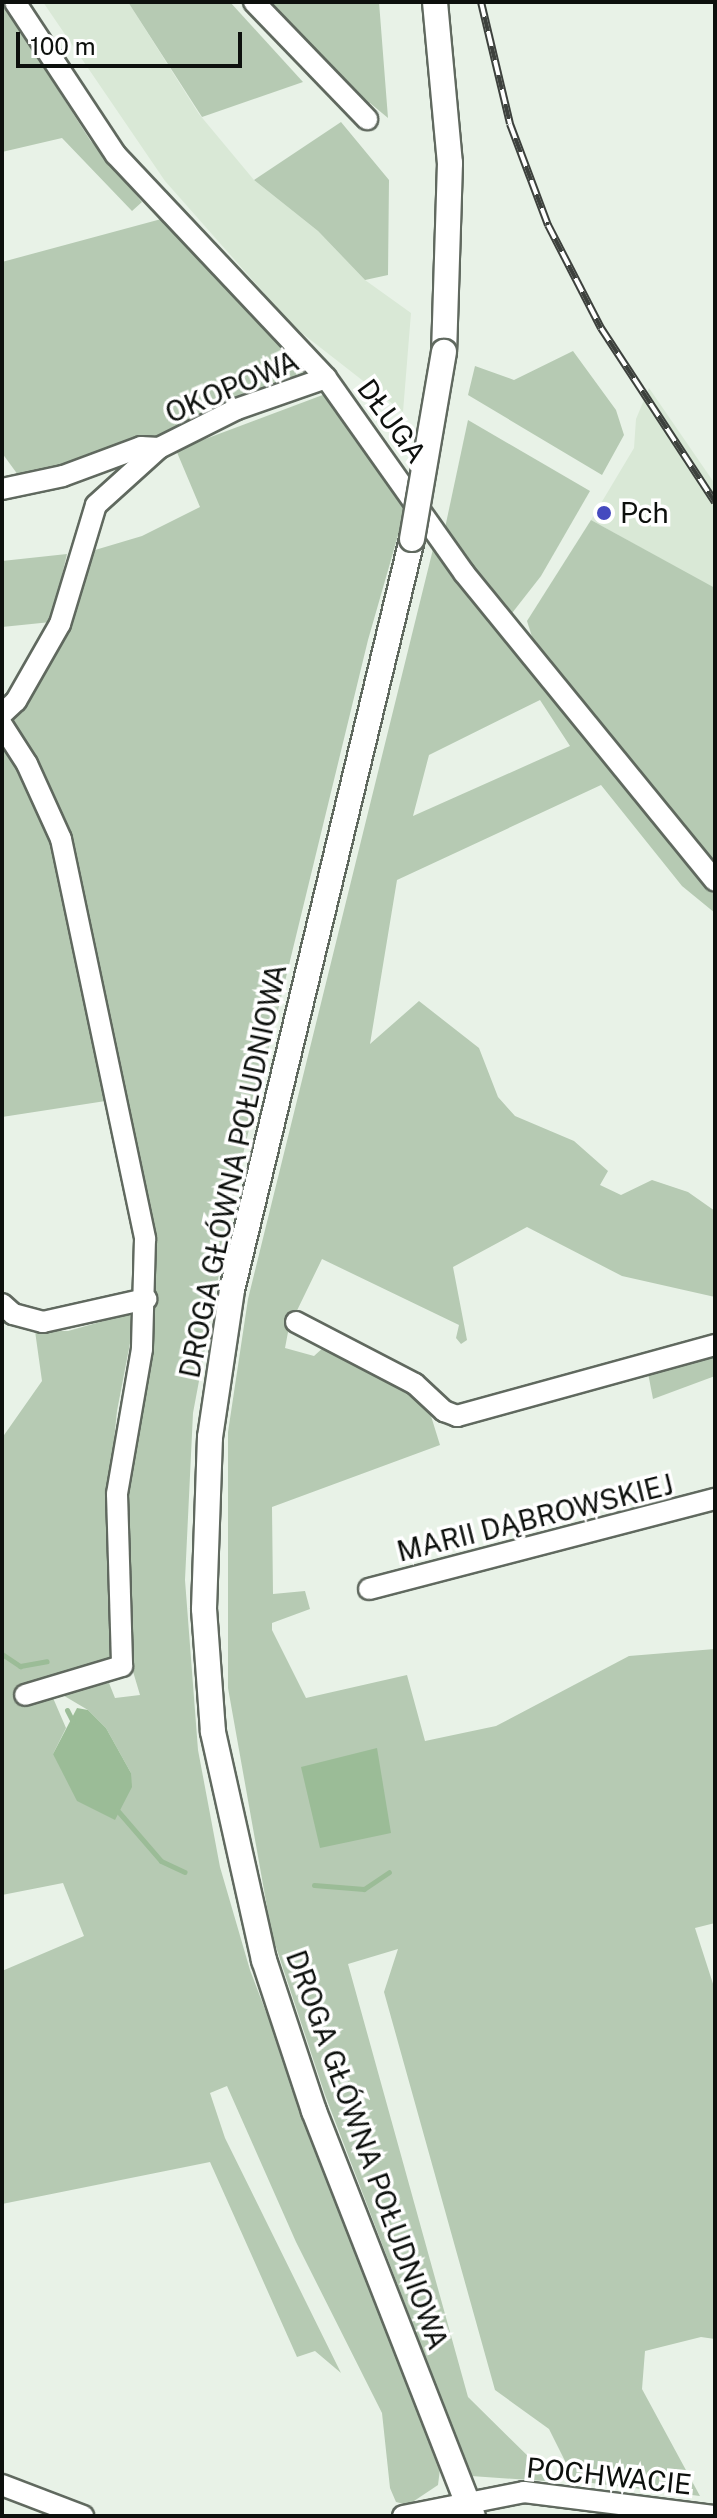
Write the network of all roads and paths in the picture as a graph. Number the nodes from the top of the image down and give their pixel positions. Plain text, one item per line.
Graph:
1 (15, 2) edge
2 (254, 2) edge
3 (435, 2) edge
4 (367, 119) dead end
5 (326, 378) junction
6 (159, 448) junction
7 (2, 489) edge
8 (2, 685) edge
9 (24, 687) junction
10 (2, 714) edge
11 (2, 725) edge
12 (715, 881) edge
13 (146, 1299) junction
14 (2, 1304) edge
15 (296, 1322) dead end
16 (715, 1345) edge
17 (715, 1499) edge
18 (369, 1589) dead end
19 (25, 1695) dead end
20 (2, 2485) edge
21 (470, 2509) edge
22 (83, 2516) edge
23 (403, 2516) edge
24 (715, 2516) edge

1 - 5 street, DŁUGA
2 - 4 street
3 - 21 main road, DROGA GŁÓWNA POŁUDNIOWA, bridge
5 - 6 street, OKOPOWA
5 - 12 street, DŁUGA
6 - 7 street, OKOPOWA
6 - 9 street, OKOPOWA
8 - 9 street
9 - 10 street, OKOPOWA
11 - 13 street
13 - 14 street
13 - 19 street
15 - 16 street
17 - 18 street, MARII DĄBROWSKIEJ
20 - 22 street
21 - 23 street, POCHWACIE
21 - 24 street, POCHWACIE

